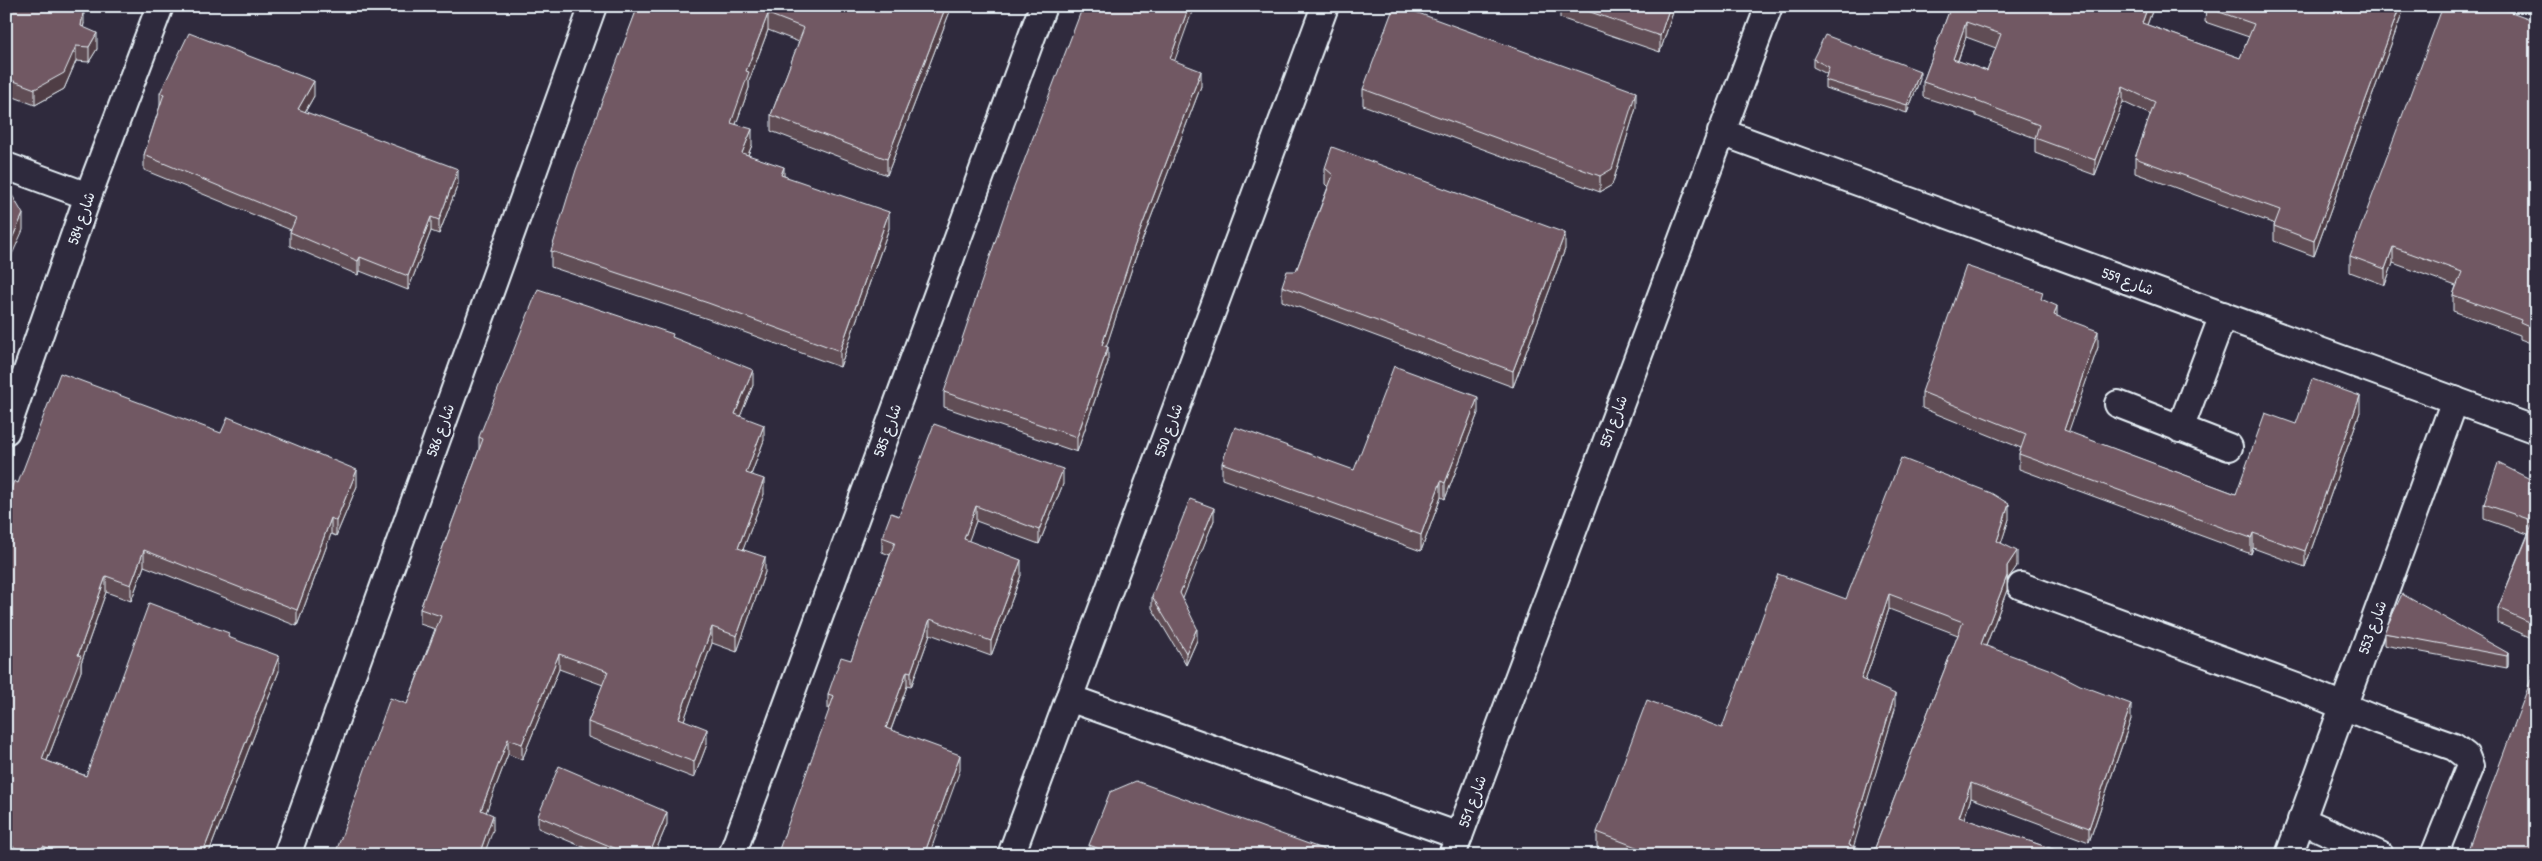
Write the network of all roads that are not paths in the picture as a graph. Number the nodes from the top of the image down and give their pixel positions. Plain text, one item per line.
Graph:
1 (160, 6) edge
2 (593, 6) edge
3 (1043, 6) edge
4 (1325, 6) edge
5 (1769, 6) edge
6 (1721, 132) junction
7 (6, 166) edge
8 (88, 196) junction
9 (2223, 315) junction
10 (2455, 400) junction
11 (2118, 404) dead end
12 (8, 423) edge
13 (2180, 429) junction
14 (2536, 430) edge
15 (2229, 447) dead end
16 (2021, 586) dead end
17 (1069, 698) junction
18 (2343, 707) junction
19 (2301, 820) junction
20 (1456, 846) edge
21 (287, 855) edge
22 (732, 855) edge
23 (1011, 855) edge
24 (2289, 855) edge
25 (2380, 855) edge
26 (2434, 855) edge

1 - 8 street, شارع 584
2 - 21 street, شارع 586
3 - 22 street, شارع 585
4 - 17 street, شارع 550
5 - 6 street, شارع 551
6 - 9 street, شارع 559
6 - 20 street, شارع 551
7 - 8 street
8 - 12 street, شارع 584
9 - 10 street, شارع 559
9 - 13 street
10 - 14 street, شارع 559
10 - 18 street, شارع 553
11 - 13 street
13 - 15 street
16 - 18 street
17 - 20 street, شارع 551
17 - 23 street, شارع 550
18 - 19 street, شارع 553
18 - 26 street
19 - 24 street, شارع 553
19 - 25 street

